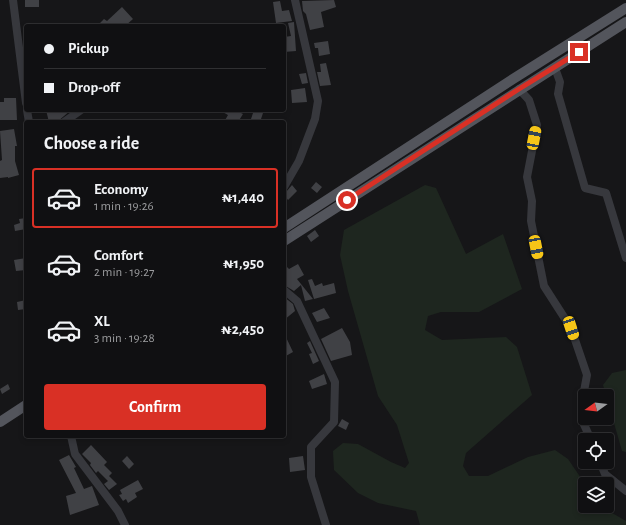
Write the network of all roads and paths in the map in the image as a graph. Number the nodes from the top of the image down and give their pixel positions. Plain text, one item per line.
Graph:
1 (13, 0) edge
2 (295, 0) edge
3 (626, 8) edge
4 (626, 22) edge
5 (555, 68) junction
6 (24, 87) edge
7 (519, 89) junction
8 (78, 112) edge
9 (67, 120) edge
10 (286, 184) edge
11 (286, 227) edge
12 (286, 240) edge
13 (626, 258) edge
14 (286, 292) edge
15 (24, 406) edge
16 (0, 422) edge
17 (588, 433) edge
18 (71, 438) edge
19 (603, 469) edge
20 (626, 491) edge
21 (125, 525) edge
22 (326, 525) edge

1 - 6 street
2 - 10 street
3 - 11 main road
4 - 5 main road
5 - 7 main road
5 - 13 street
7 - 12 main road
7 - 17 street
8 - 9 street
14 - 22 street
15 - 16 main road
18 - 21 street
19 - 20 street

